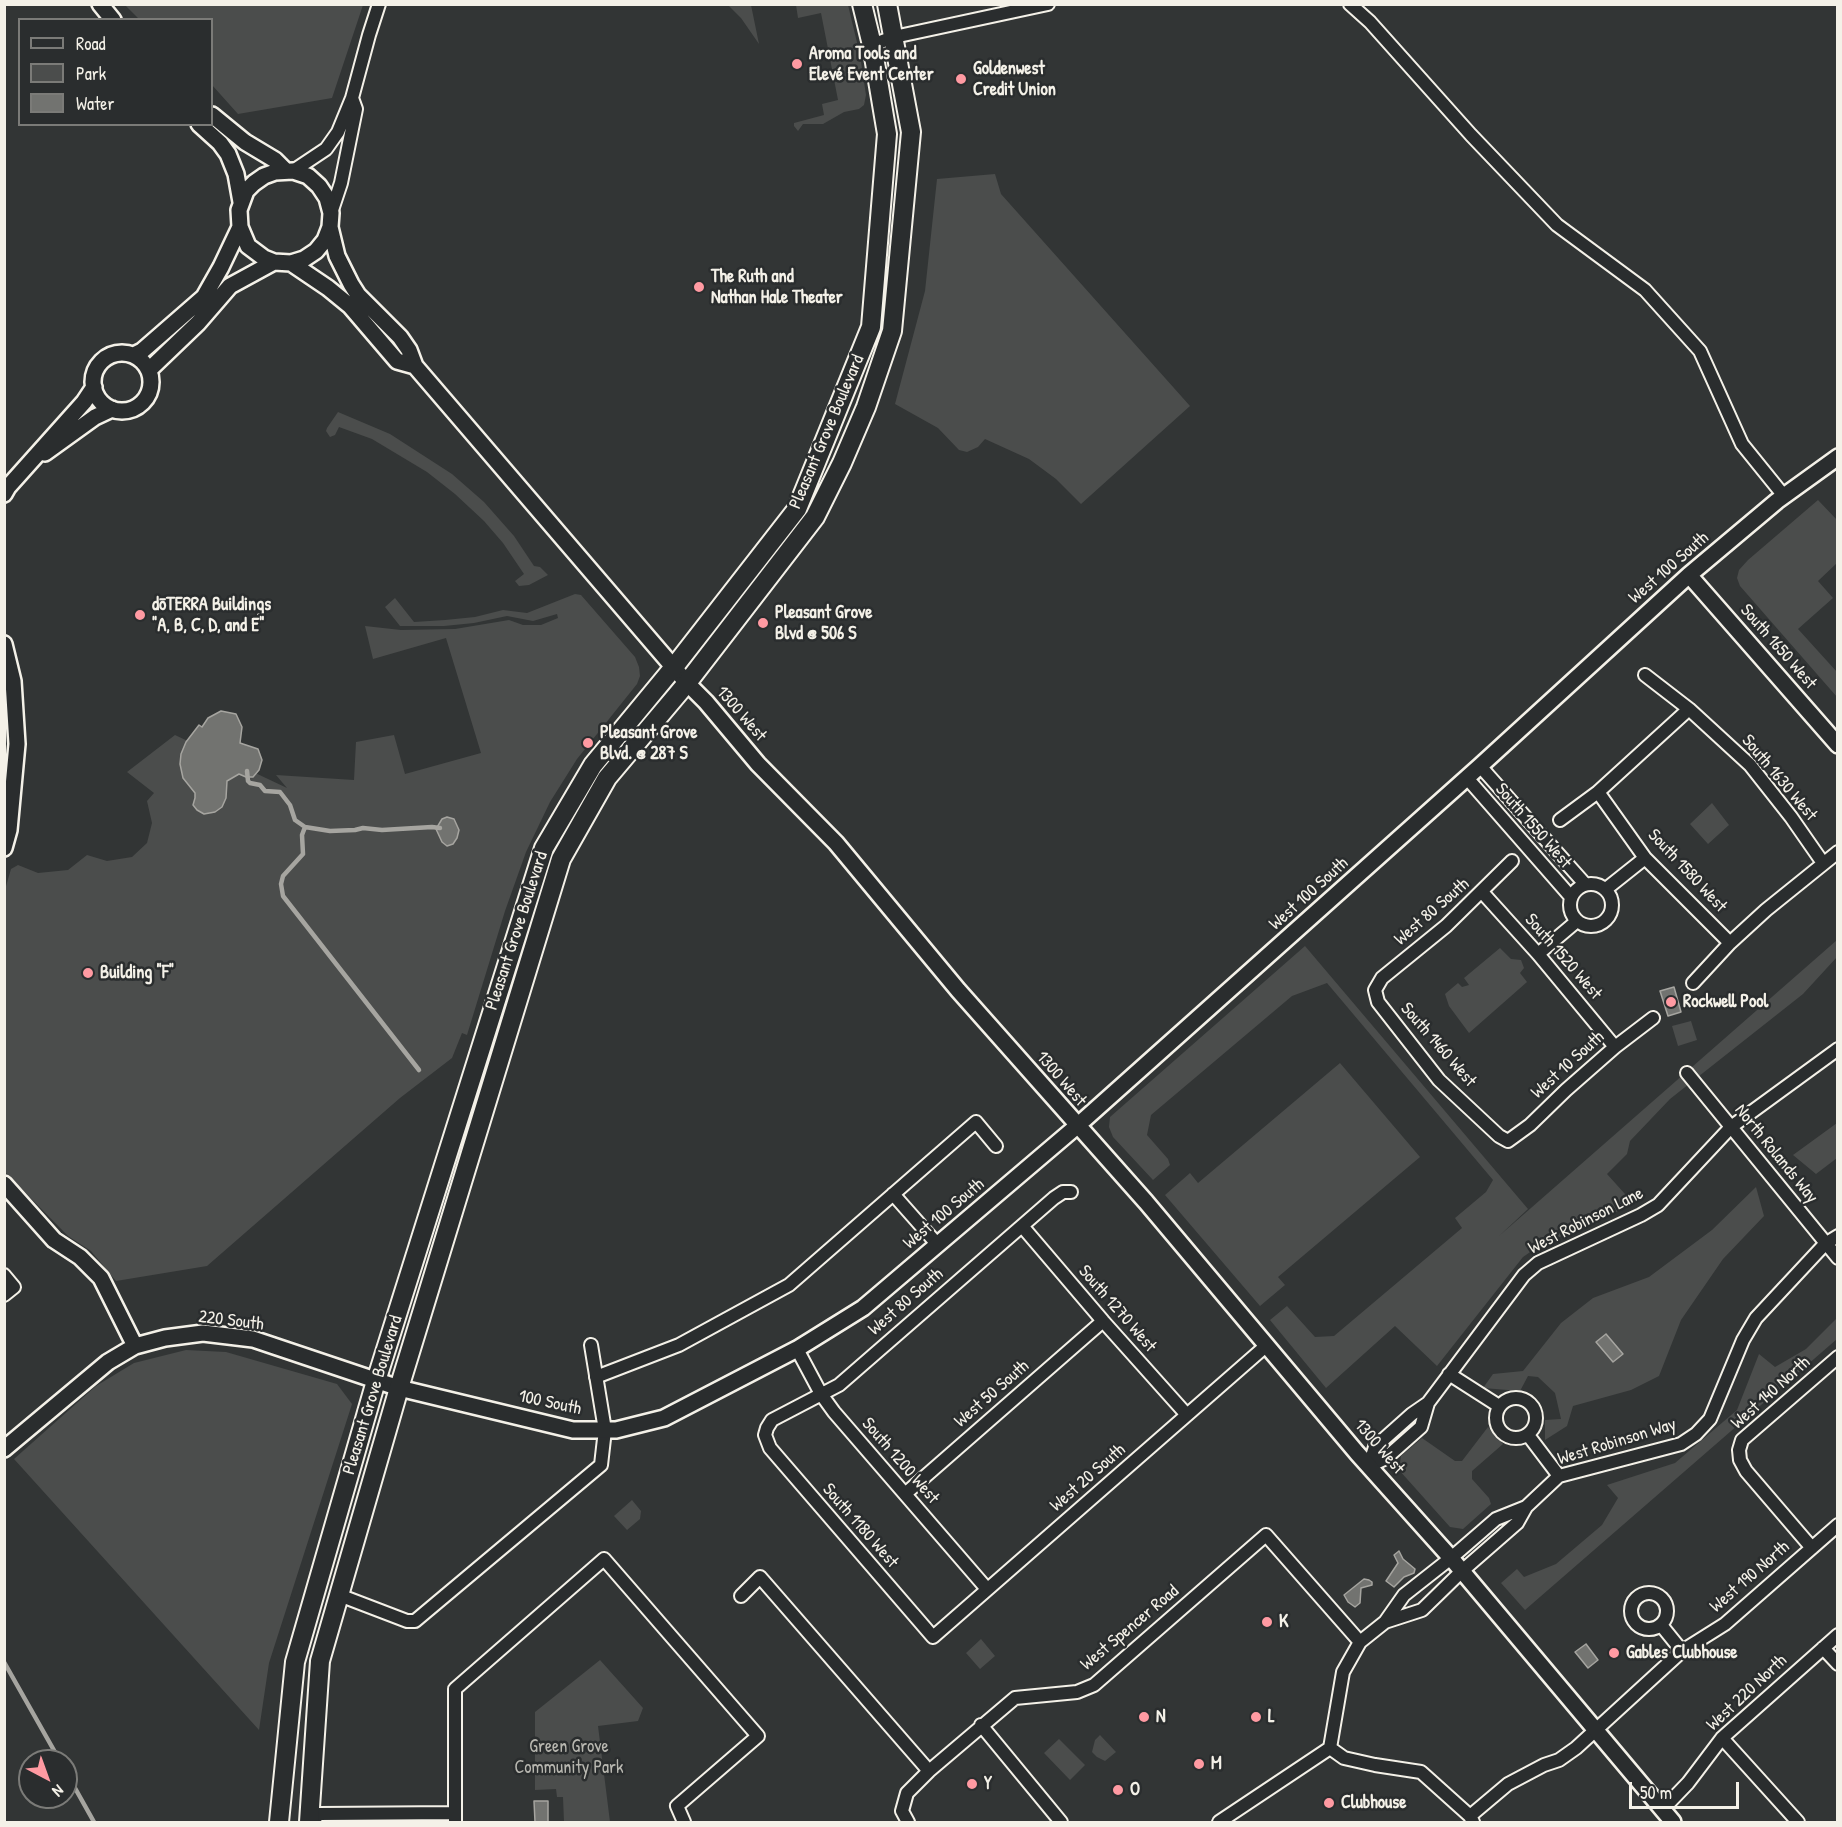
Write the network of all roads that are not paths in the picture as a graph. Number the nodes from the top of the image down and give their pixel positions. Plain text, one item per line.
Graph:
1 (100, 4) edge
2 (379, 4) edge
3 (862, 4) edge
4 (887, 4) edge
5 (1048, 4) edge
6 (1350, 4) edge
7 (111, 18) edge
8 (894, 37) junction
9 (872, 45) junction
10 (352, 98) junction
11 (213, 116) edge
12 (201, 126) edge
13 (290, 171) junction
14 (241, 202) junction
15 (331, 220) junction
16 (240, 227) junction
17 (274, 262) junction
18 (291, 263) junction
19 (134, 355) junction
20 (415, 366) junction
21 (149, 370) junction
22 (94, 387) junction
23 (112, 409) junction
24 (1838, 457) edge
25 (30, 463) junction
26 (4, 494) edge
27 (1784, 496) junction
28 (1689, 574) junction
29 (4, 644) edge
30 (674, 667) junction
31 (1645, 675) dead end
32 (687, 682) junction
33 (1689, 709) junction
34 (1838, 745) edge
35 (1480, 766) junction
36 (1467, 778) junction
37 (1598, 792) junction
38 (1560, 820) dead end
39 (4, 848) edge
40 (1838, 852) edge
41 (1646, 858) junction
42 (1512, 861) dead end
43 (1822, 863) junction
44 (1585, 884) junction
45 (1606, 890) junction
46 (1482, 892) junction
47 (1571, 897) junction
48 (1577, 921) junction
49 (1730, 943) junction
50 (1538, 954) junction
51 (1693, 983) dead end
52 (1375, 990) joint
53 (1653, 1018) dead end
54 (1615, 1047) junction
55 (1838, 1048) edge
56 (1687, 1073) dead end
57 (1077, 1126) junction
58 (1731, 1127) junction
59 (1508, 1141) joint
60 (996, 1146) dead end
61 (4, 1184) edge
62 (1071, 1192) dead end
63 (893, 1194) junction
64 (1022, 1226) junction
65 (1838, 1236) edge
66 (1825, 1244) junction
67 (938, 1245) junction
68 (1838, 1258) edge
69 (4, 1275) edge
70 (4, 1295) edge
71 (1103, 1321) junction
72 (591, 1345) dead end
73 (1267, 1345) junction
74 (135, 1346) junction
75 (797, 1349) junction
76 (1838, 1357) edge
77 (1449, 1374) junction
78 (596, 1377) junction
79 (388, 1384) junction
80 (821, 1394) junction
81 (1499, 1406) junction
82 (1187, 1415) junction
83 (605, 1430) junction
84 (1528, 1435) junction
85 (765, 1436) joint
86 (4, 1449) edge
87 (1369, 1466) junction
88 (1559, 1476) junction
89 (905, 1494) junction
90 (1526, 1507) junction
91 (1838, 1525) edge
92 (1812, 1548) junction
93 (1451, 1558) junction
94 (1462, 1571) junction
95 (987, 1589) junction
96 (339, 1595) junction
97 (741, 1596) dead end
98 (1385, 1622) junction
99 (1661, 1625) dead end
100 (1838, 1635) edge
101 (933, 1637) joint
102 (1360, 1642) junction
103 (1823, 1648) junction
104 (1682, 1652) junction
105 (1838, 1664) edge
106 (981, 1725) junction
107 (1596, 1732) junction
108 (1722, 1737) junction
109 (1330, 1748) junction
110 (929, 1771) junction
111 (1662, 1810) junction
112 (905, 1817) edge
113 (348, 1818) edge
114 (456, 1818) edge
115 (1472, 1819) edge
116 (279, 1822) edge
117 (310, 1822) edge
118 (684, 1822) edge
119 (1061, 1822) edge
120 (1219, 1822) edge
121 (1673, 1822) edge
122 (1798, 1822) edge

1 - 7 street
2 - 10 street
3 - 9 main road, Pleasant Grove Boulevard
4 - 8 main road, Pleasant Grove Boulevard
5 - 8 street
6 - 27 street
8 - 9 street
8 - 32 main road, Pleasant Grove Boulevard
9 - 30 main road, Pleasant Grove Boulevard
10 - 13 street
10 - 15 street
11 - 13 street
12 - 14 street
13 - 14 street
13 - 15 street
14 - 16 street
15 - 18 street
15 - 20 street
16 - 17 street
16 - 19 street
17 - 18 street
17 - 21 street
18 - 20 street
19 - 21 street
19 - 22 street
20 - 30 street, 1300 West
21 - 23 street
22 - 23 street
22 - 25 street
23 - 25 street
24 - 27 street, West 100 South
25 - 26 street
27 - 28 street, West 100 South
28 - 34 street, South 1650 West
28 - 35 street, West 100 South
29 - 39 street
30 - 32 street, 1300 West
30 - 79 main road, Pleasant Grove Boulevard
31 - 33 street, South 1630 West
32 - 57 street, 1300 West
32 - 79 main road, Pleasant Grove Boulevard
33 - 37 street
33 - 43 street, South 1630 West
35 - 36 street, West 100 South
35 - 44 street, South 1550 West
36 - 47 street, South 1550 West
36 - 57 street, West 100 South
37 - 38 street
37 - 41 street, South 1580 West
40 - 43 street
41 - 45 street
41 - 49 street, South 1580 West
42 - 46 street, West 80 South
43 - 49 street
44 - 45 street
44 - 47 street
45 - 48 street
46 - 50 street, South 1520 West
46 - 52 street, West 80 South
47 - 48 street
48 - 50 street
49 - 51 street
50 - 54 street, South 1520 West
52 - 59 street, South 1460 West
53 - 54 street, West 10 South
54 - 59 street, West 10 South
55 - 58 street, West Robinson Lane
56 - 58 street, North Rolands Way
57 - 67 street, West 100 South
57 - 73 street, 1300 West
58 - 66 street, North Rolands Way
58 - 77 street, West Robinson Lane
60 - 63 street
61 - 74 street
62 - 64 street, West 80 South
63 - 67 street
63 - 78 street
64 - 71 street, South 1270 West
64 - 80 street, West 80 South
65 - 66 street, West Robinson Way
66 - 68 street, North Rolands Way
66 - 88 street, West Robinson Way
67 - 75 street, West 100 South
69 - 70 street
71 - 82 street, South 1270 West
71 - 89 street, West 50 South
72 - 78 street
73 - 82 street, West 20 South
73 - 87 street, 1300 West
74 - 79 street, 220 South
74 - 86 street, 220 South
75 - 80 street, South 1200 West
75 - 83 street, 100 South
76 - 92 street, West 140 North
77 - 81 street
77 - 87 street, West Robinson Lane
78 - 83 street
79 - 83 street, 100 South
79 - 96 main road, Pleasant Grove Boulevard
79 - 116 main road, Pleasant Grove Boulevard
80 - 85 street, West 80 South
80 - 89 street, South 1200 West
81 - 84 street
81 - 84 street
82 - 95 street, West 20 South
83 - 96 street
84 - 88 street
85 - 101 street, South 1180 West
87 - 93 street, 1300 West
88 - 90 street, West Robinson Way
89 - 95 street, South 1200 West
90 - 93 street
90 - 94 street
91 - 92 street, West 190 North
92 - 104 street, West 190 North
93 - 94 street, 1300 West
93 - 98 street
94 - 98 street
94 - 107 street, 1300 West
95 - 101 street, West 20 South
96 - 117 main road, Pleasant Grove Boulevard
97 - 110 street
98 - 102 street
99 - 104 street
100 - 103 street, West 220 North
102 - 106 street, West Spencer Road
102 - 109 street
103 - 105 street
103 - 108 street, West 220 North
104 - 107 street, West 190 North
106 - 110 street, West Spencer Road
106 - 119 street
107 - 111 street, 1300 West
107 - 115 street, West 190 North
108 - 111 street, West 220 North
108 - 122 street
109 - 115 street
109 - 120 street
110 - 112 street, West Spencer Road
111 - 121 street, 1300 West
113 - 114 street
113 - 117 street
114 - 118 street

